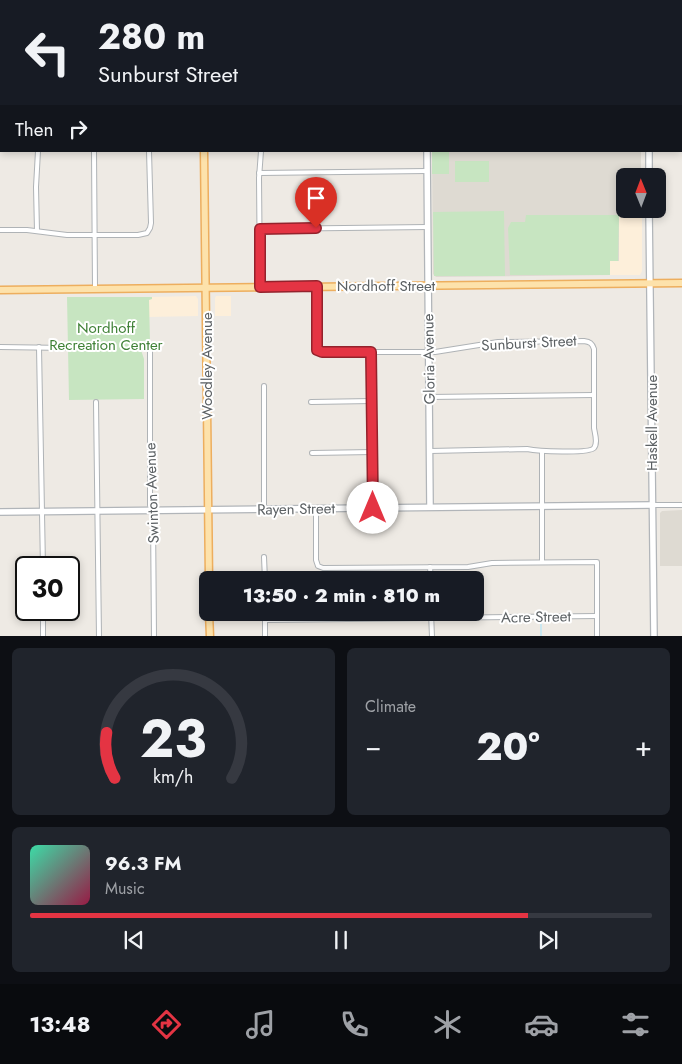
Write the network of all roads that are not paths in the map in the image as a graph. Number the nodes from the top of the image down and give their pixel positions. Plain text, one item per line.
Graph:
1 (38, 152) edge
2 (94, 152) edge
3 (149, 152) edge
4 (204, 152) edge
5 (261, 152) edge
6 (427, 152) edge
7 (649, 152) edge
8 (649, 168) edge
9 (427, 171) junction
10 (259, 173) junction
11 (650, 218) edge
12 (428, 227) junction
13 (260, 229) junction
14 (0, 230) edge
15 (37, 231) junction
16 (94, 234) junction
17 (682, 283) edge
18 (650, 284) junction
19 (317, 286) junction
20 (428, 286) junction
21 (260, 287) junction
22 (206, 288) junction
23 (95, 289) junction
24 (0, 290) edge
25 (0, 347) edge
26 (40, 347) junction
27 (67, 348) dead end
28 (150, 350) dead end
29 (429, 351) junction
30 (371, 352) junction
31 (264, 386) dead end
32 (594, 395) junction
33 (429, 397) junction
34 (372, 401) junction
35 (96, 402) dead end
36 (311, 402) dead end
37 (430, 451) junction
38 (542, 451) junction
39 (372, 452) junction
40 (312, 453) dead end
41 (652, 505) junction
42 (682, 505) edge
43 (430, 507) junction
44 (542, 507) junction
45 (316, 508) junction
46 (373, 508) junction
47 (264, 509) junction
48 (208, 510) junction
49 (98, 511) junction
50 (152, 511) junction
51 (0, 512) edge
52 (42, 512) junction
53 (43, 556) edge
54 (264, 557) dead end
55 (542, 562) junction
56 (430, 567) junction
57 (209, 571) edge
58 (265, 571) edge
59 (430, 571) edge
60 (597, 616) junction
61 (484, 618) edge
62 (43, 621) edge
63 (209, 621) edge
64 (266, 621) edge
65 (431, 621) edge
66 (43, 636) edge
67 (99, 636) edge
68 (154, 636) edge
69 (210, 636) edge
70 (266, 636) edge
71 (432, 636) edge
72 (597, 636) edge
73 (654, 636) edge

1 - 15 street
2 - 16 street
3 - 16 street
4 - 22 main road, Woodley Avenue
5 - 10 street
6 - 9 street, Gloria Avenue
7 - 8 street
9 - 10 street
9 - 12 street, Gloria Avenue
10 - 13 street
11 - 18 street, Haskell Avenue
12 - 13 street
12 - 20 street, Gloria Avenue
13 - 21 street
14 - 15 street
15 - 16 street
16 - 23 street
17 - 18 main road, Nordhoff Street
18 - 20 main road, Nordhoff Street
18 - 41 street, Haskell Avenue
19 - 20 main road, Nordhoff Street
19 - 21 main road, Nordhoff Street
19 - 30 street, Sunburst Street
20 - 29 street, Gloria Avenue
21 - 22 main road, Nordhoff Street
22 - 23 main road, Nordhoff Street
22 - 48 main road, Woodley Avenue
23 - 24 main road, Nordhoff Street
25 - 26 street
26 - 27 street
26 - 52 street
28 - 50 street, Swinton Avenue
29 - 30 street, Sunburst Street
29 - 32 street, Sunburst Street
29 - 33 street, Gloria Avenue
30 - 34 street
31 - 47 street
32 - 33 street
32 - 38 street
33 - 37 street, Gloria Avenue
34 - 36 street
34 - 39 street
35 - 49 street
37 - 38 street
37 - 43 street, Gloria Avenue
38 - 44 street
39 - 40 street
39 - 46 street
41 - 42 street, Rayen Street
41 - 44 street, Rayen Street
41 - 73 street, Haskell Avenue
43 - 44 street, Rayen Street
43 - 46 street, Rayen Street
44 - 55 street
45 - 46 street, Rayen Street
45 - 47 street, Rayen Street
45 - 56 street
47 - 48 street, Rayen Street
48 - 50 street, Rayen Street
48 - 57 main road, Woodley Avenue
49 - 50 street, Rayen Street
49 - 52 street, Rayen Street
49 - 67 street
50 - 68 street, Swinton Avenue
51 - 52 street, Rayen Street
52 - 53 street
54 - 58 street
55 - 56 street
55 - 60 street
56 - 59 street
60 - 61 street, Acre Street
60 - 72 street
62 - 66 street
63 - 69 main road
64 - 70 street
65 - 71 street

